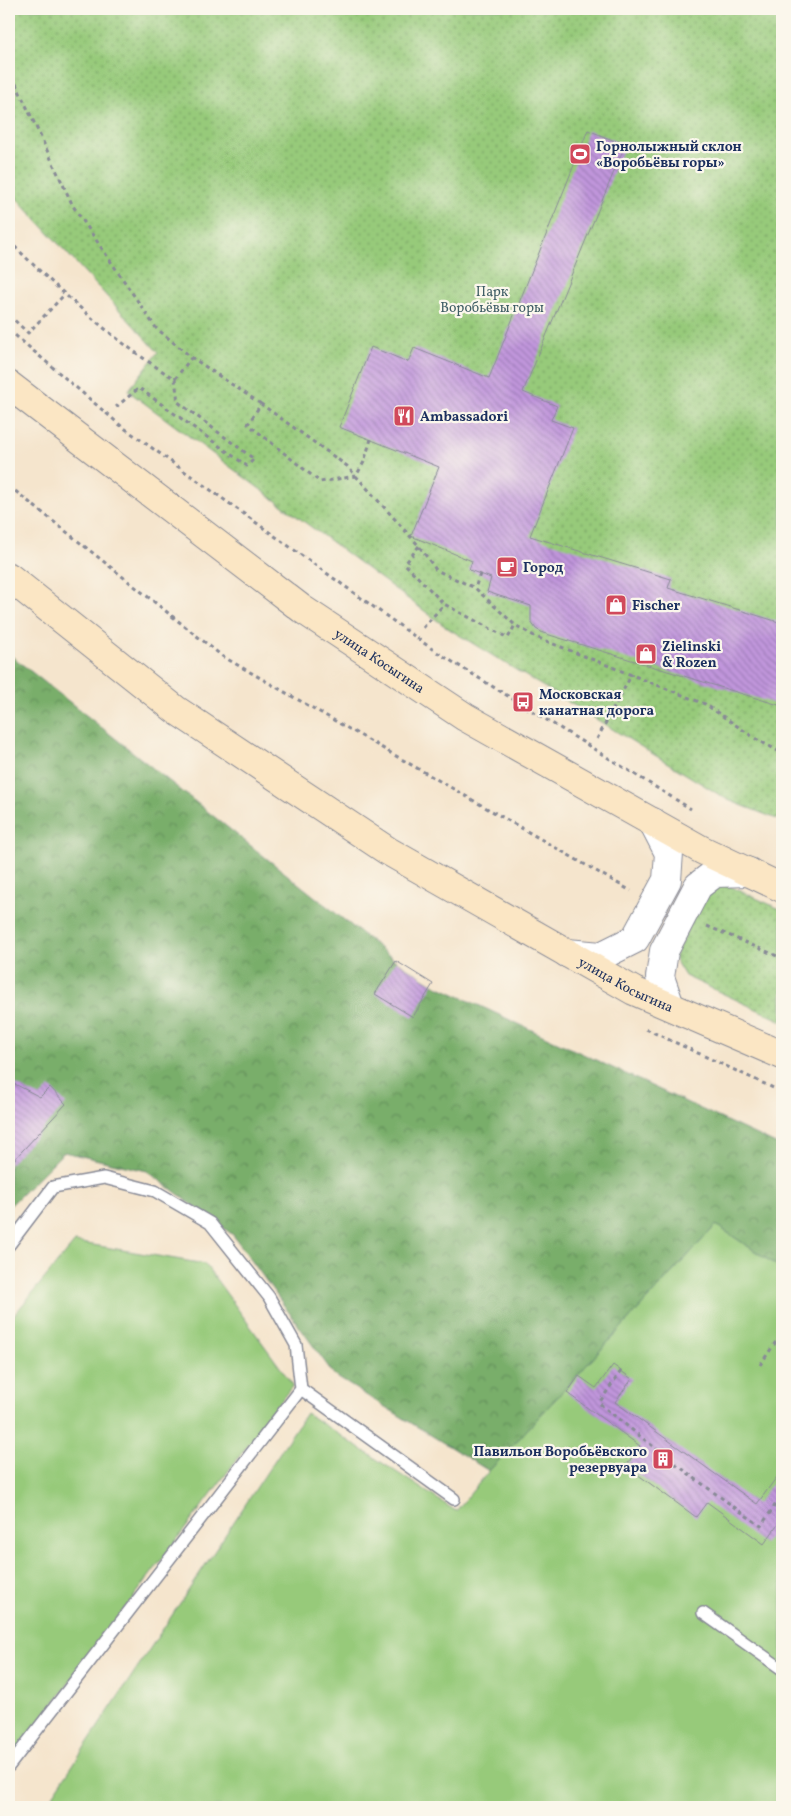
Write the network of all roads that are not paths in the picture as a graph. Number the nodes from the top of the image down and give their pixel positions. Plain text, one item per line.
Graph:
1 (9, 385) edge
2 (9, 577) edge
3 (653, 822) junction
4 (749, 872) junction
5 (782, 888) edge
6 (567, 953) junction
7 (670, 1006) junction
8 (782, 1055) edge
9 (9, 1245) edge
10 (301, 1389) junction
11 (454, 1499) dead end
12 (703, 1613) dead end
13 (782, 1670) edge
14 (9, 1766) edge

1 - 3 main road, улица Косыгина
2 - 6 main road, улица Косыгина
3 - 4 main road, улица Косыгина
3 - 6 street
4 - 5 main road, улица Косыгина
4 - 7 street
6 - 7 main road, улица Косыгина
7 - 8 main road, улица Косыгина
9 - 10 lane
10 - 11 lane
10 - 14 lane
12 - 13 lane

